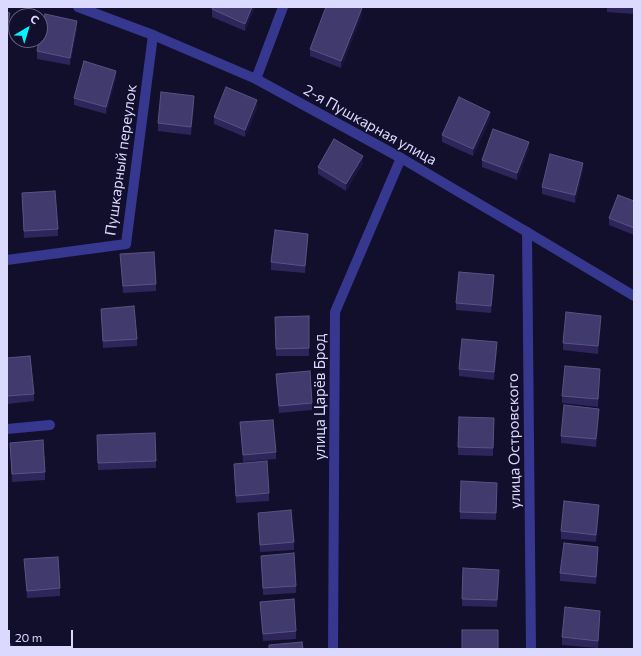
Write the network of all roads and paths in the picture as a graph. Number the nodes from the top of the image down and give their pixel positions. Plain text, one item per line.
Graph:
1 (78, 7) edge
2 (283, 7) edge
3 (153, 35) junction
4 (256, 79) junction
5 (401, 158) junction
6 (527, 232) junction
7 (7, 260) edge
8 (634, 296) edge
9 (50, 425) dead end
10 (7, 429) edge
11 (333, 649) edge
12 (531, 649) edge

1 - 3 street, 2-я Пушкарная улица
2 - 4 street
3 - 4 street, 2-я Пушкарная улица
3 - 7 street, Пушкарный переулок
4 - 5 street, 2-я Пушкарная улица
5 - 6 street, 2-я Пушкарная улица
5 - 11 street, улица Царёв Брод
6 - 8 street, 2-я Пушкарная улица
6 - 12 street, улица Островского
9 - 10 street

